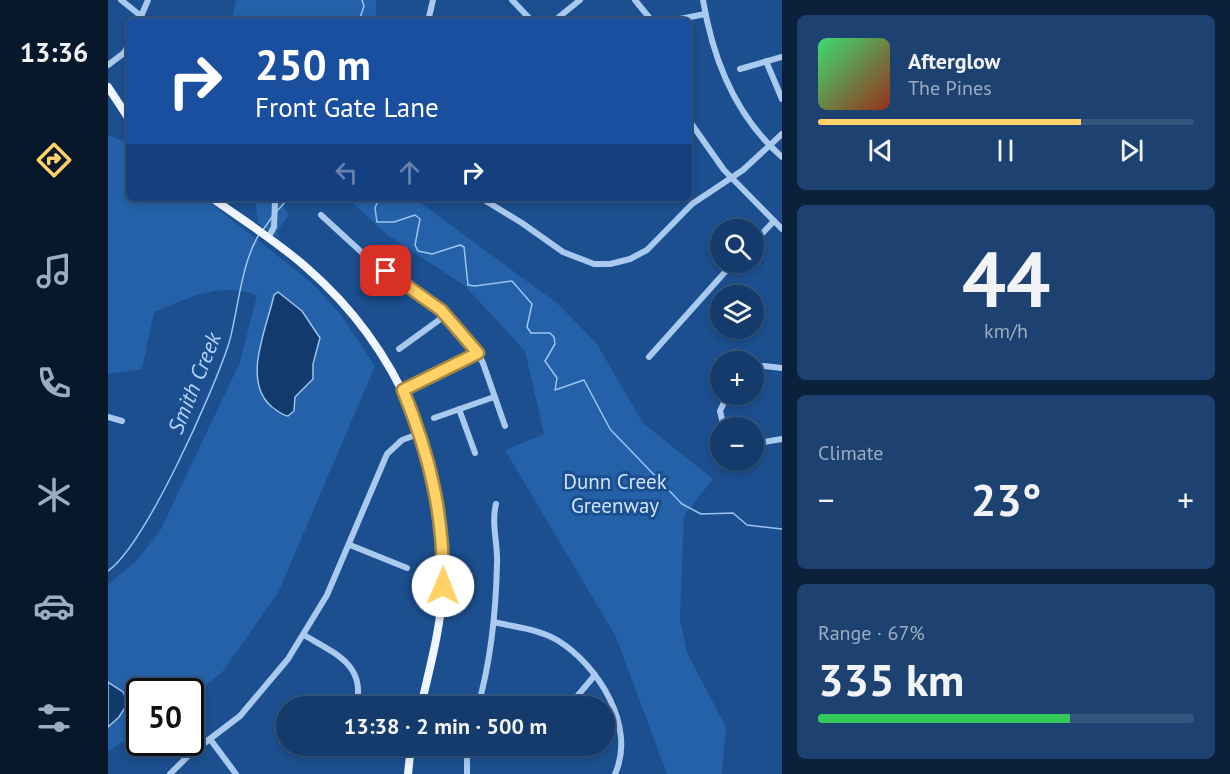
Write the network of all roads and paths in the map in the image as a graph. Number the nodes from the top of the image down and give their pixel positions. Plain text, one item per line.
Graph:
1 (121, 0) edge
2 (148, 0) edge
3 (433, 0) edge
4 (512, 0) edge
5 (579, 0) edge
6 (635, 0) edge
7 (703, 0) edge
8 (705, 14) junction
9 (139, 18) edge
10 (140, 18) edge
11 (429, 18) edge
12 (529, 18) edge
13 (558, 18) edge
14 (650, 18) edge
15 (685, 18) edge
16 (126, 49) edge
17 (782, 57) edge
18 (766, 62) junction
19 (108, 65) edge
20 (740, 69) dead end
21 (772, 80) junction
22 (782, 83) edge
23 (108, 87) edge
24 (782, 99) edge
25 (126, 114) edge
26 (692, 124) edge
27 (782, 134) edge
28 (768, 145) junction
29 (782, 157) edge
30 (731, 178) junction
31 (216, 201) edge
32 (486, 201) edge
33 (494, 201) edge
34 (275, 202) dead end
35 (492, 205) junction
36 (321, 215) dead end
37 (774, 222) junction
38 (782, 229) edge
39 (764, 232) edge
40 (268, 238) junction
41 (724, 273) edge
42 (446, 315) junction
43 (399, 349) dead end
44 (478, 353) junction
45 (649, 357) dead end
46 (764, 366) edge
47 (782, 368) edge
48 (403, 390) junction
49 (495, 397) junction
50 (459, 409) junction
51 (108, 417) edge
52 (434, 418) dead end
53 (122, 421) dead end
54 (505, 426) dead end
55 (421, 433) junction
56 (782, 439) edge
57 (764, 442) edge
58 (475, 453) dead end
59 (496, 504) dead end
60 (350, 545) junction
61 (407, 568) dead end
62 (494, 622) junction
63 (304, 634) junction
64 (595, 675) junction
65 (358, 696) edge
66 (423, 696) edge
67 (480, 696) edge
68 (577, 696) edge
69 (210, 739) junction
70 (410, 756) edge
71 (467, 756) edge
72 (170, 774) edge
73 (236, 774) edge
74 (408, 774) edge
75 (467, 774) edge
76 (615, 774) edge

1 - 9 street
2 - 10 street
3 - 11 street
4 - 12 street
5 - 13 street
6 - 14 street
7 - 8 street
8 - 15 street
8 - 28 street
16 - 19 street
17 - 18 street
18 - 20 street
18 - 21 street
21 - 22 street
21 - 24 street
23 - 25 main road
26 - 30 street
27 - 28 street
28 - 29 street
28 - 30 street
30 - 35 street
30 - 37 street
31 - 40 main road
32 - 35 street
33 - 35 street
34 - 40 street
36 - 42 street
37 - 38 street
37 - 39 street
40 - 48 main road
41 - 45 street
42 - 43 street
42 - 44 street
44 - 48 street
44 - 49 street
46 - 47 street
48 - 55 main road
49 - 50 street
49 - 54 street
50 - 52 street
50 - 58 street
51 - 53 street
55 - 60 street
55 - 66 main road
56 - 57 street
59 - 62 street
60 - 61 street
60 - 63 street
62 - 64 street
62 - 67 street
63 - 65 street
63 - 69 street
64 - 68 street
64 - 76 street
69 - 72 street
69 - 73 street
70 - 74 main road
71 - 75 street

